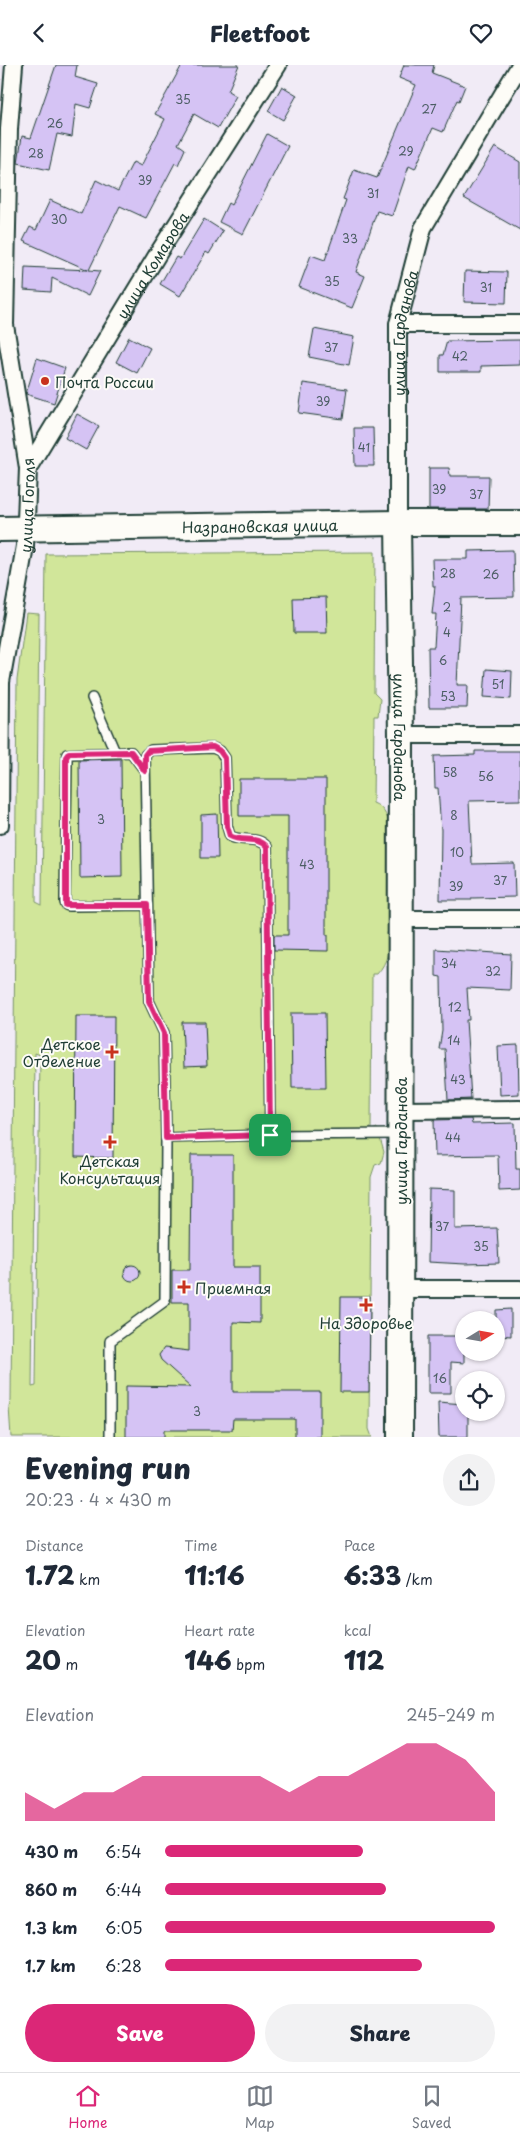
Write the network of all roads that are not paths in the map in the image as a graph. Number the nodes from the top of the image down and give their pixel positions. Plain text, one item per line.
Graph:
1 (14, 65) edge
2 (278, 65) edge
3 (520, 65) edge
4 (5, 129) edge
5 (398, 324) junction
6 (520, 324) edge
7 (2, 325) edge
8 (28, 468) junction
9 (398, 523) junction
10 (520, 523) edge
11 (0, 529) edge
12 (25, 529) junction
13 (92, 698) dead end
14 (401, 735) junction
15 (520, 735) edge
16 (115, 753) junction
17 (145, 771) junction
18 (0, 825) edge
19 (147, 905) junction
20 (401, 919) junction
21 (520, 919) edge
22 (520, 1109) edge
23 (400, 1110) junction
24 (400, 1134) junction
25 (270, 1135) junction
26 (166, 1138) junction
27 (400, 1289) junction
28 (520, 1289) edge
29 (110, 1437) edge
30 (400, 1437) edge

1 - 4 street, улица Гоголя
2 - 8 street, улица Комарова
3 - 5 street, улица Гарданова
4 - 7 street, улица Гоголя
5 - 6 street
5 - 9 street, улица Гарданова
7 - 8 street, улица Гоголя
8 - 12 street, улица Гоголя
9 - 10 street, Назрановская улица
9 - 12 street, Назрановская улица
9 - 14 street, улица Гарданова
11 - 12 street, Назрановская улица
12 - 18 street, улица Гоголя
13 - 16 lane
14 - 15 street
14 - 20 street, улица Гарданова
16 - 17 lane
16 - 19 lane
17 - 19 lane
17 - 25 lane
19 - 26 lane
20 - 21 street
20 - 23 street, улица Гарданова
22 - 23 street
23 - 24 street, улица Гарданова
24 - 25 lane
24 - 27 street, улица Гарданова
25 - 26 lane
26 - 29 lane
27 - 28 street
27 - 30 street, улица Гарданова

